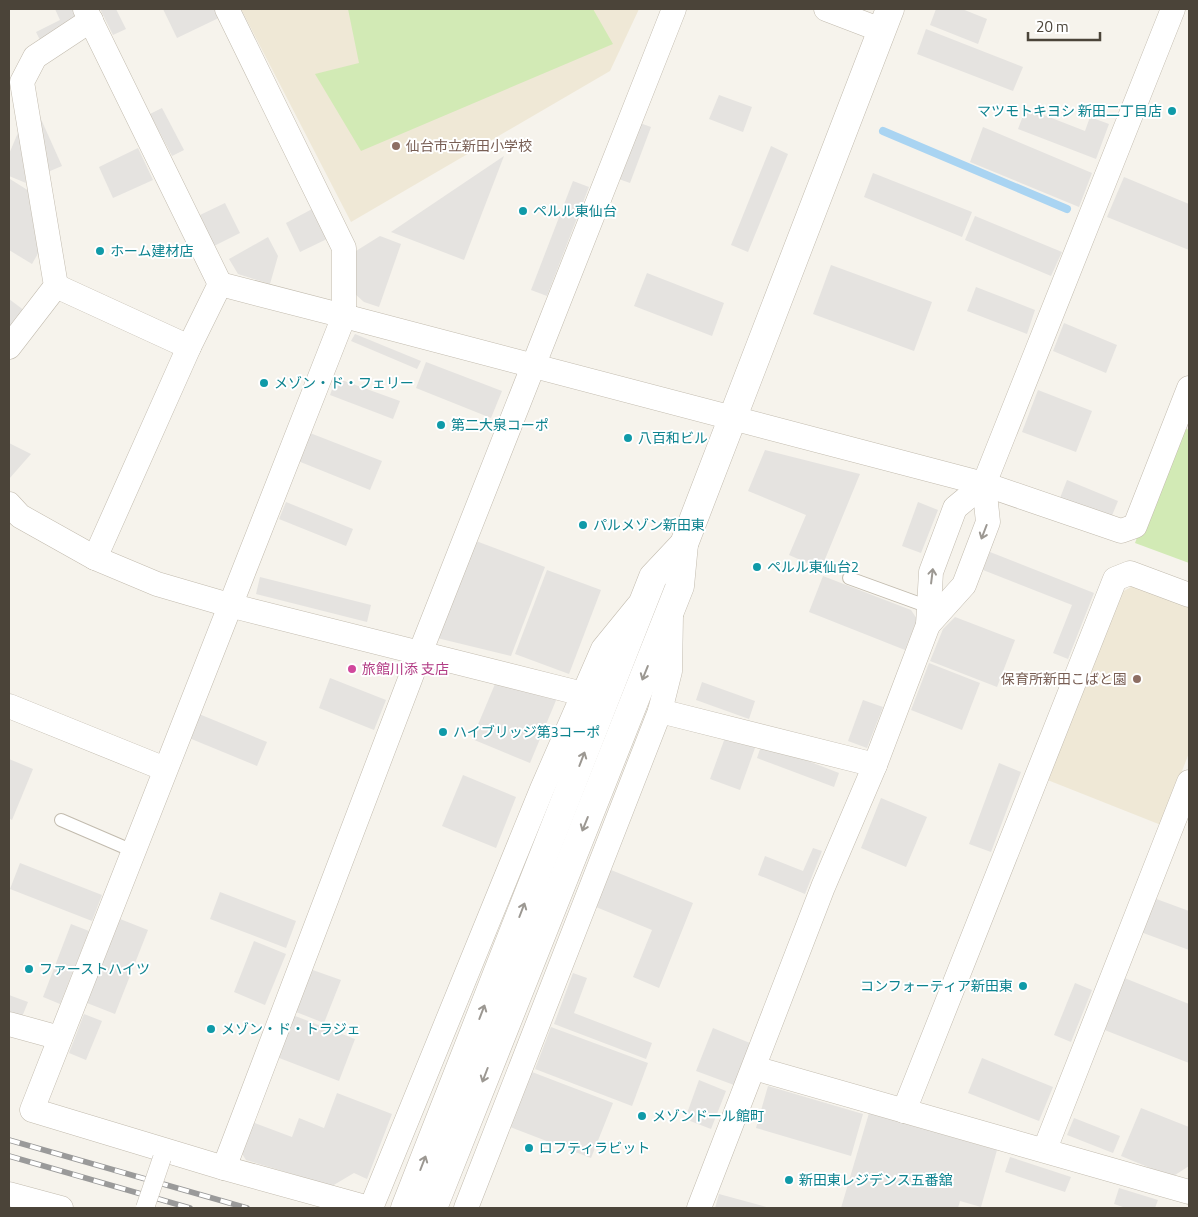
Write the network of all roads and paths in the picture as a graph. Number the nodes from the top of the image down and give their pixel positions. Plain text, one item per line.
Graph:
1 (227, 9) edge
2 (674, 9) edge
3 (826, 9) edge
4 (1172, 9) edge
5 (88, 15) edge
6 (886, 20) edge
7 (220, 284) junction
8 (56, 286) junction
9 (344, 316) junction
10 (9, 347) edge
11 (189, 347) junction
12 (534, 365) junction
13 (1189, 388) edge
14 (732, 416) junction
15 (984, 484) junction
16 (9, 504) edge
17 (684, 544) junction
18 (95, 558) junction
19 (849, 578) dead end
20 (1189, 595) edge
21 (645, 598) junction
22 (229, 604) junction
23 (671, 608) junction
24 (929, 616) junction
25 (420, 653) junction
26 (583, 694) junction
27 (9, 706) edge
28 (660, 711) junction
29 (875, 765) junction
30 (165, 769) junction
31 (1189, 782) edge
32 (61, 820) dead end
33 (133, 851) junction
34 (516, 960) junction
35 (9, 1024) edge
36 (60, 1038) junction
37 (754, 1068) junction
38 (904, 1111) junction
39 (1045, 1150) junction
40 (162, 1158) dead end
41 (224, 1168) junction
42 (1189, 1192) edge
43 (9, 1194) edge
44 (61, 1208) edge
45 (145, 1208) edge
46 (370, 1208) edge
47 (405, 1208) edge
48 (432, 1208) edge
49 (466, 1208) edge
50 (699, 1208) edge

1 - 9 street
2 - 12 street
3 - 6 street
4 - 15 street
5 - 7 street
5 - 8 street
6 - 14 street
7 - 9 street
7 - 11 street
8 - 10 street
8 - 11 street
9 - 12 street
9 - 22 street
11 - 18 street
12 - 14 street
12 - 25 street
13 - 15 street
14 - 15 street
14 - 17 street
24 -> 15 street
15 -> 24 street
16 - 18 street
17 - 21 street
17 - 23 street
18 - 22 street
19 - 24 lane
20 - 38 street
21 - 26 street
34 -> 21 street
22 - 25 street
22 - 30 street
23 - 28 street
23 -> 34 street
24 - 29 street
25 - 26 street
25 - 41 street
26 - 46 street
27 - 30 street
28 - 29 street
28 - 49 street
29 - 37 street
30 - 33 street
31 - 39 street
32 - 33 lane
33 - 36 street
47 -> 34 street
34 -> 48 street
35 - 36 street
36 - 41 street
37 - 38 street
37 - 50 street
38 - 39 street
39 - 42 street
40 - 45 street, bridge
41 - 46 street
43 - 44 street

